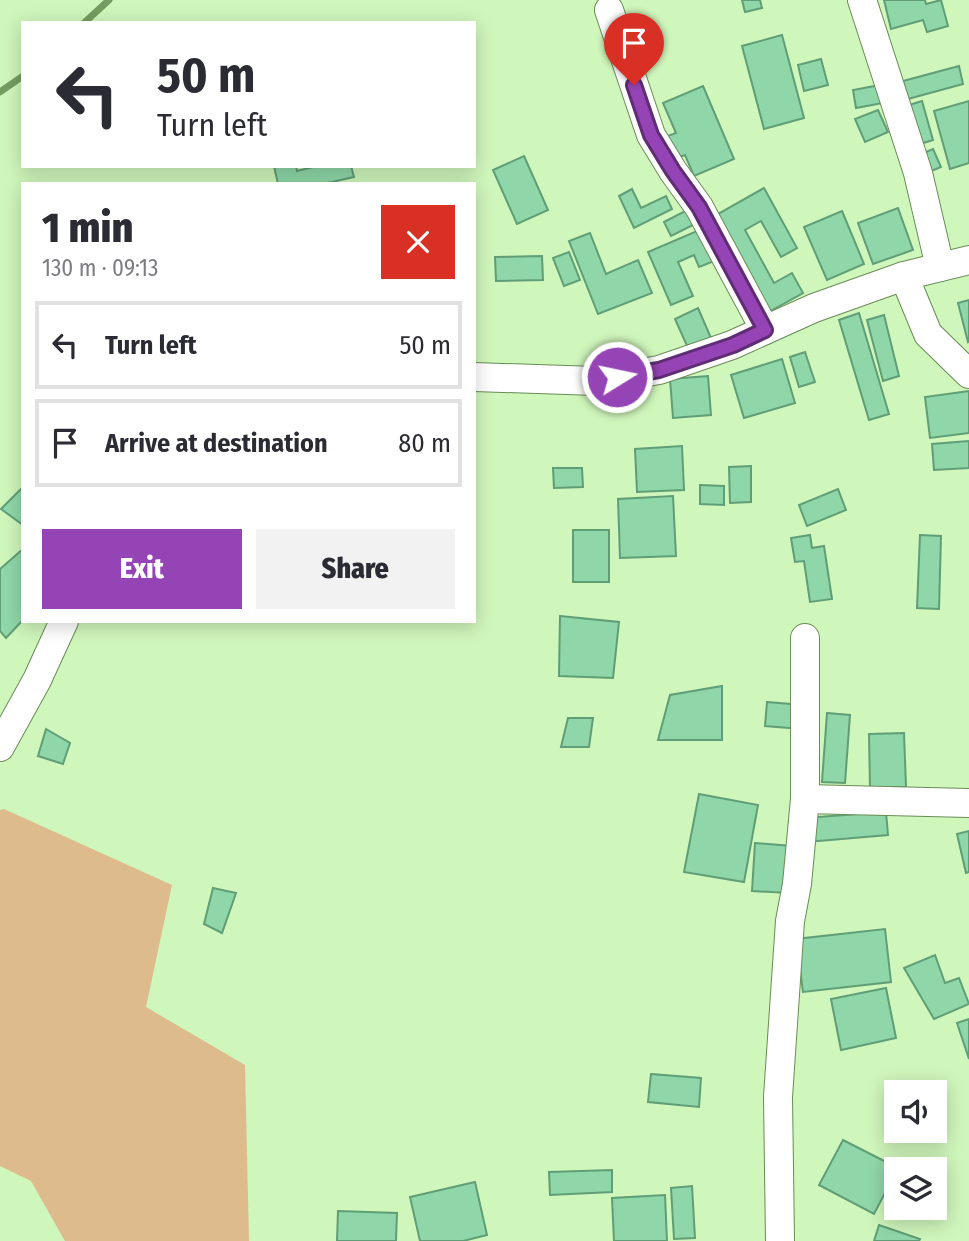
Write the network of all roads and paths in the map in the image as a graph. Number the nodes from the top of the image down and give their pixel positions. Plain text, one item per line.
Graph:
1 (862, 0) edge
2 (609, 10) dead end
3 (969, 260) edge
4 (940, 267) junction
5 (904, 276) junction
6 (765, 330) junction
7 (969, 374) edge
8 (476, 377) edge
9 (63, 623) edge
10 (805, 638) dead end
11 (0, 747) edge
12 (805, 799) junction
13 (969, 803) edge
14 (780, 1241) edge

1 - 4 street
2 - 6 street
3 - 4 street
4 - 5 street
5 - 6 street
5 - 7 street
6 - 8 street
9 - 11 street
10 - 12 street
12 - 13 street
12 - 14 street

